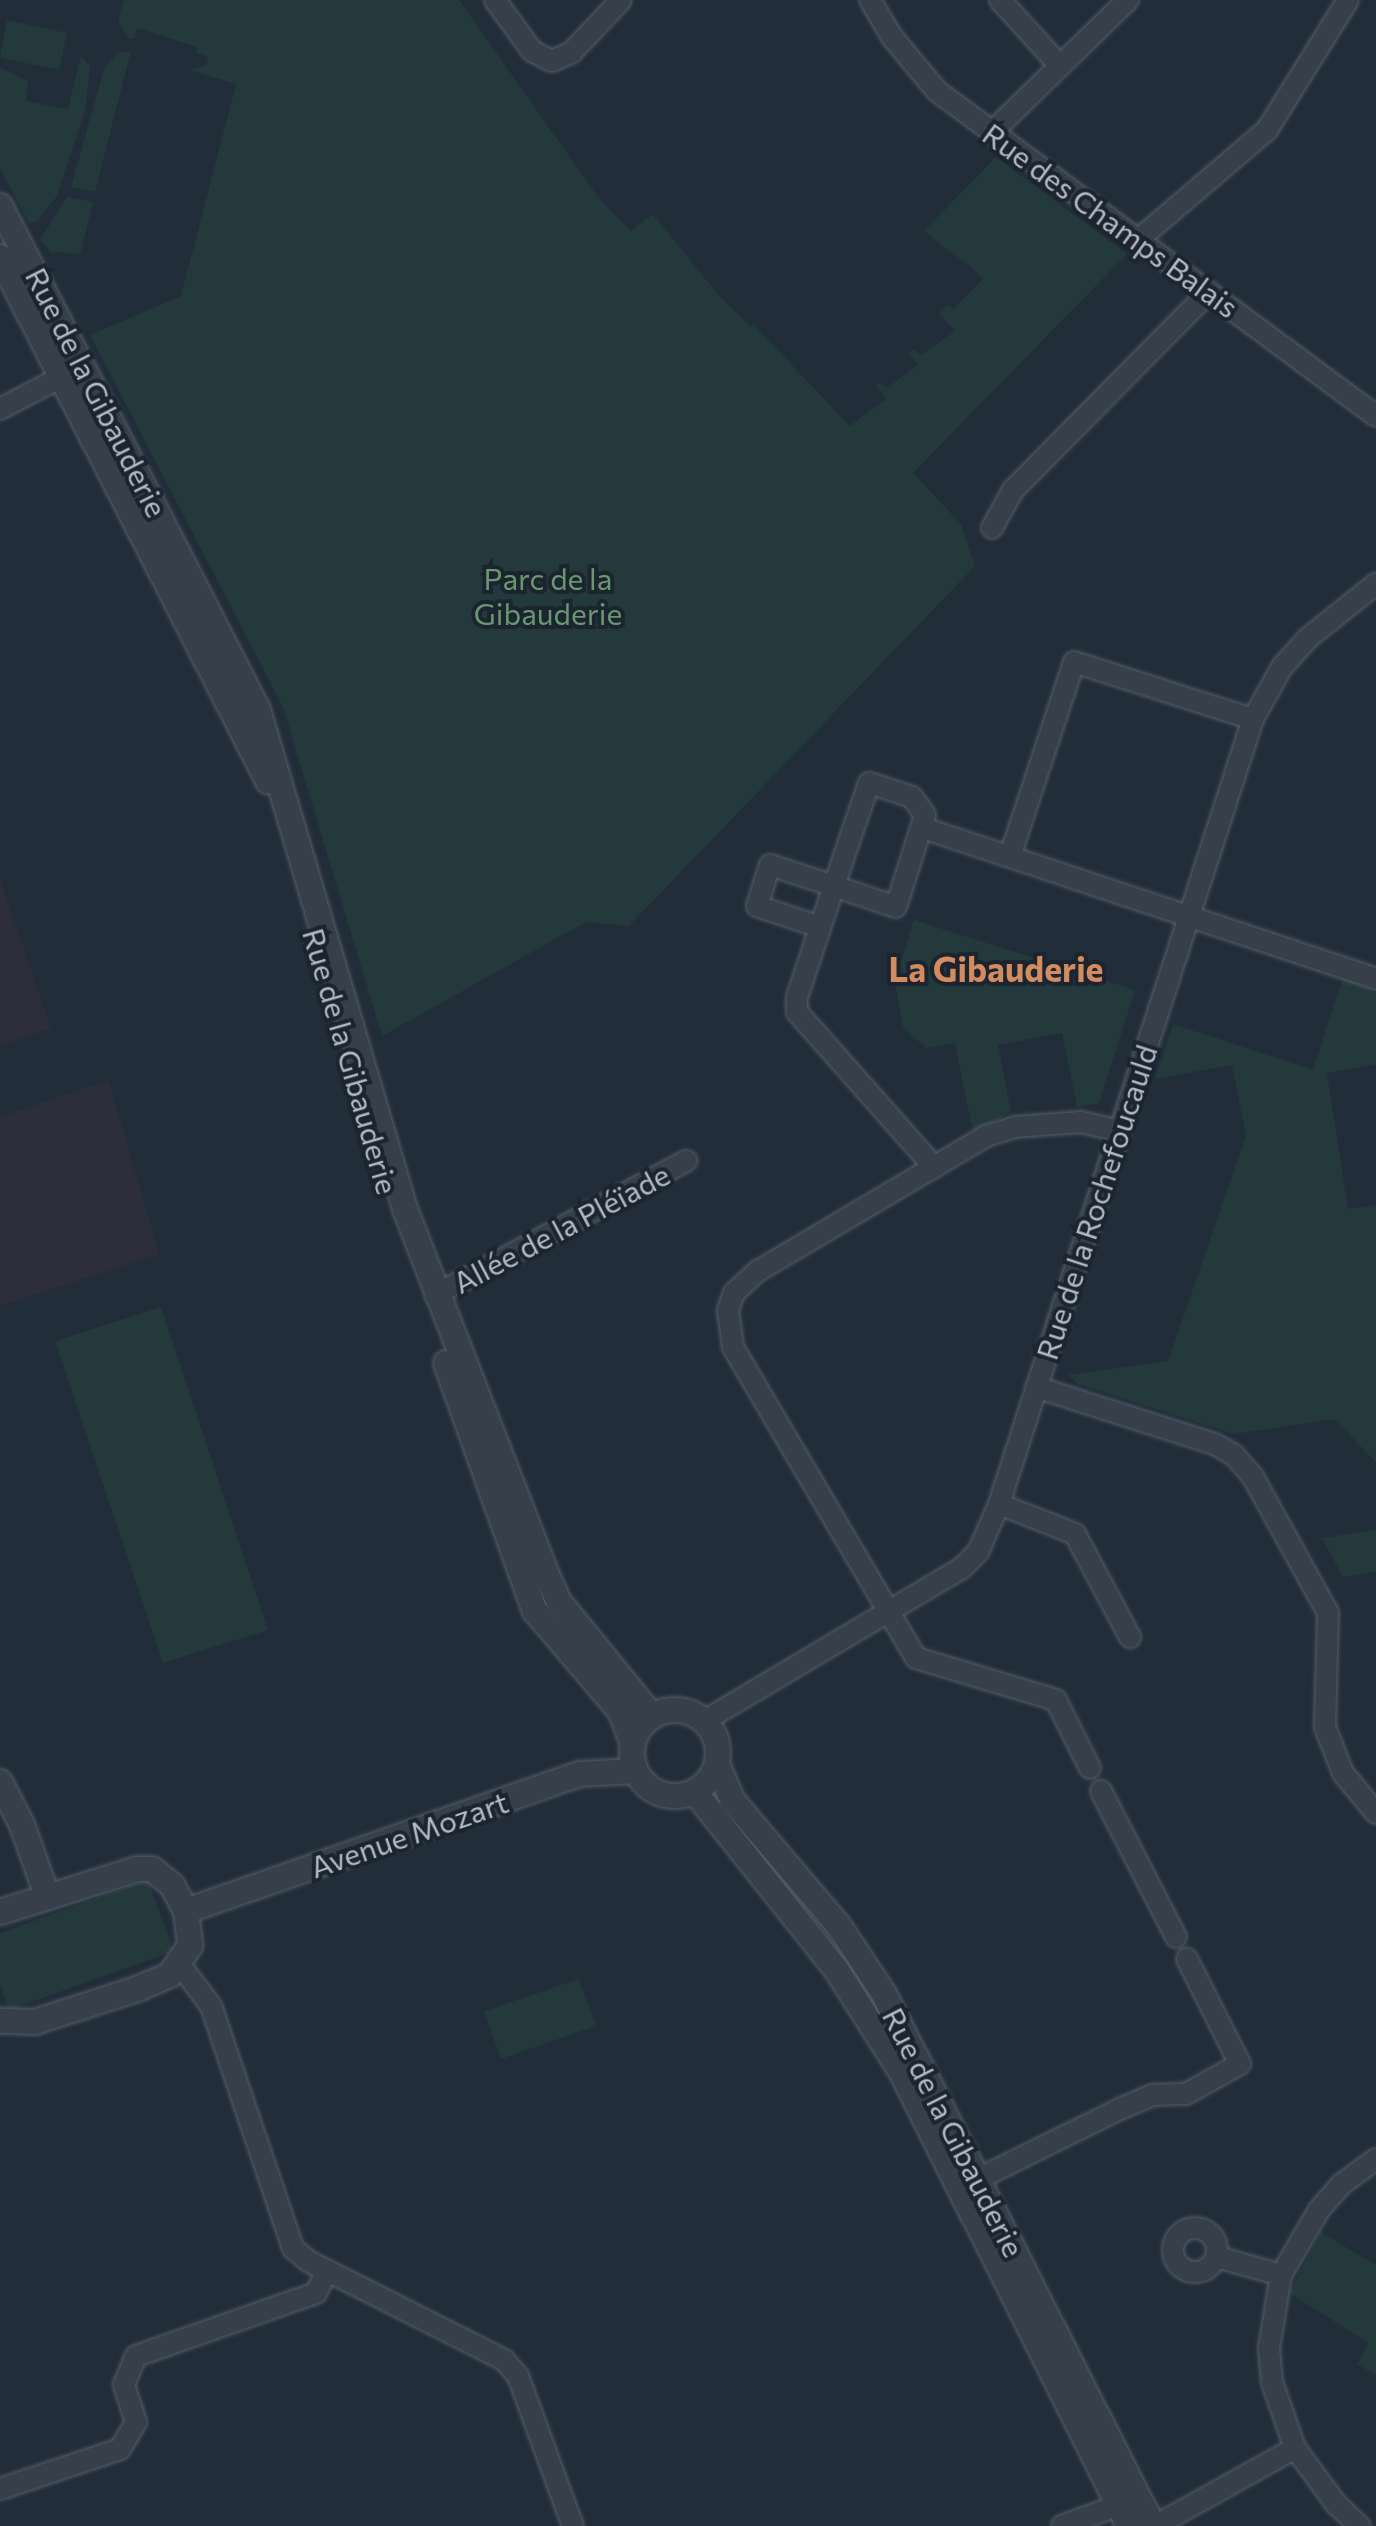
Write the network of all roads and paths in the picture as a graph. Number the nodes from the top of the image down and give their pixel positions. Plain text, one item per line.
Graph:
1 (495, 0) edge
2 (621, 0) edge
3 (870, 0) edge
4 (1000, 0) edge
5 (1128, 0) edge
6 (1348, 0) edge
7 (1060, 66) junction
8 (991, 133) junction
9 (0, 206) edge
10 (1138, 240) junction
11 (0, 257) edge
12 (1209, 292) junction
13 (71, 372) junction
14 (0, 409) edge
15 (1376, 416) edge
16 (992, 528) dead end
17 (1376, 584) edge
18 (1253, 719) junction
19 (923, 828) junction
20 (1010, 856) junction
21 (834, 886) junction
22 (1189, 915) junction
23 (820, 927) junction
24 (1376, 979) edge
25 (1119, 1131) junction
26 (686, 1161) dead end
27 (934, 1167) junction
28 (435, 1295) junction
29 (1036, 1387) junction
30 (999, 1504) junction
31 (890, 1610) junction
32 (1130, 1637) dead end
33 (652, 1716) junction
34 (704, 1721) junction
35 (632, 1743) junction
36 (717, 1764) junction
37 (1090, 1768) dead end
38 (635, 1771) junction
39 (0, 1782) edge
40 (1101, 1791) dead end
41 (695, 1792) junction
42 (1376, 1813) edge
43 (48, 1898) junction
44 (186, 1911) junction
45 (0, 1912) edge
46 (1176, 1937) dead end
47 (1187, 1959) dead end
48 (180, 1965) junction
49 (0, 2021) edge
50 (1376, 2159) edge
51 (969, 2183) junction
52 (1217, 2257) dead end
53 (327, 2270) junction
54 (1281, 2275) junction
55 (1295, 2448) junction
56 (0, 2489) edge
57 (1124, 2516) edge
58 (573, 2526) edge
59 (1062, 2526) edge
60 (1154, 2526) edge
61 (1360, 2526) edge

1 - 2 street
3 - 8 street, Rue des Champs Balais
4 - 7 street
5 - 7 street
6 - 10 street
7 - 8 street
8 - 10 street, Rue des Champs Balais
9 - 13 street, Rue de la Gibauderie
10 - 12 street, Rue des Champs Balais
11 - 13 street, Rue de la Gibauderie
12 - 15 street, Rue des Champs Balais
12 - 16 street
13 - 14 street
13 - 28 street, Rue de la Gibauderie
13 - 35 street, Rue de la Gibauderie
17 - 18 street, Rue de la Rochefoucauld
18 - 20 street
18 - 22 street, Rue de la Rochefoucauld
19 - 20 street
19 - 21 street
19 - 21 street
20 - 22 street
21 - 23 street
21 - 23 street
22 - 24 street
22 - 25 street, Rue de la Rochefoucauld
23 - 27 street
25 - 27 street
25 - 29 street, Rue de la Rochefoucauld
26 - 28 street, Allée de la Pléïade
27 - 31 street
28 - 33 street, Rue de la Gibauderie
29 - 30 street, Rue de la Rochefoucauld
29 - 42 street
30 - 31 street, Rue de la Rochefoucauld
30 - 32 street
31 - 34 street, Rue de la Rochefoucauld
31 - 37 street
33 - 34 street
33 - 35 street
34 - 36 street
35 - 38 street
36 - 41 street
36 - 51 street, Rue de la Gibauderie
38 - 41 street
38 - 44 street, Avenue Mozart
39 - 43 street
40 - 46 street
41 - 51 street, Rue de la Gibauderie
43 - 44 street
43 - 45 street
44 - 48 street
47 - 51 street
48 - 49 street
48 - 53 street
50 - 54 street
51 - 57 street, Rue de la Gibauderie
51 - 60 street, Rue de la Gibauderie
52 - 54 street
53 - 56 street
53 - 58 street
54 - 55 street
55 - 60 street
55 - 61 street
57 - 59 street

